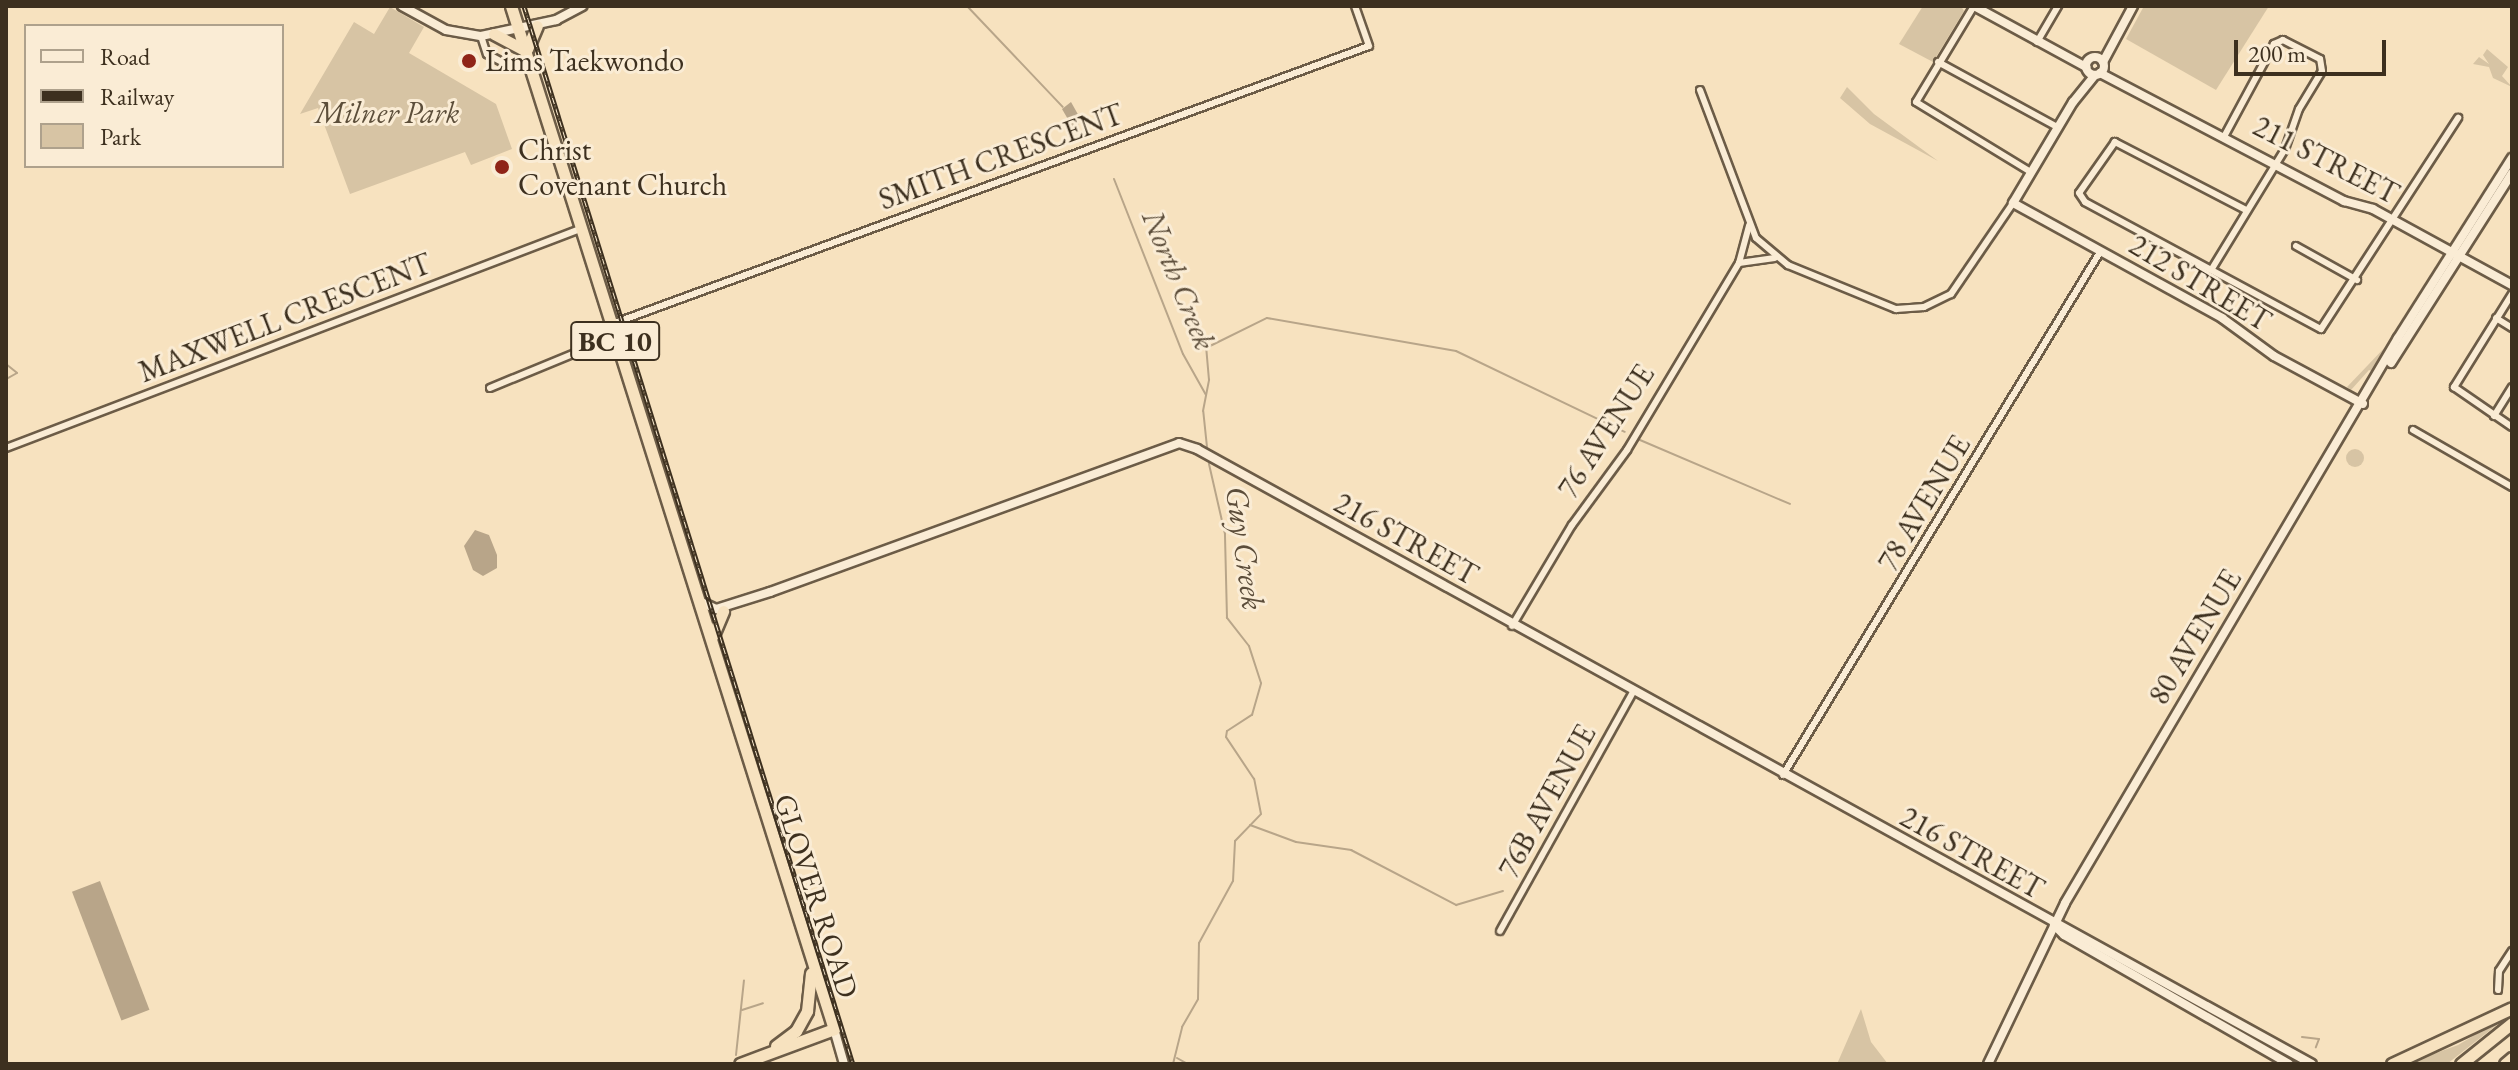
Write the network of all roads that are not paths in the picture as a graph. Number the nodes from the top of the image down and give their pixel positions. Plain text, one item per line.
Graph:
1 (402, 6) edge
2 (511, 6) edge
3 (582, 6) edge
4 (1355, 6) edge
5 (1974, 6) edge
6 (2058, 6) edge
7 (2133, 6) edge
8 (537, 26) junction
9 (519, 30) junction
10 (494, 34) junction
11 (481, 36) junction
12 (2037, 42) junction
13 (526, 53) junction
14 (1938, 62) junction
15 (2095, 66) junction
16 (513, 68) dead end
17 (1700, 90) dead end
18 (2458, 118) dead end
19 (2057, 127) junction
20 (2225, 135) junction
21 (2512, 158) edge
22 (2276, 164) junction
23 (2029, 171) junction
24 (2512, 173) edge
25 (2013, 203) junction
26 (2246, 210) junction
27 (2396, 221) junction
28 (1749, 225) junction
29 (580, 229) junction
30 (2296, 246) dead end
31 (2100, 252) junction
32 (2456, 255) junction
33 (1775, 258) junction
34 (1739, 263) junction
35 (2213, 267) junction
36 (2357, 280) junction
37 (2512, 285) edge
38 (2512, 294) edge
39 (2496, 318) junction
40 (610, 324) junction
41 (2512, 328) edge
42 (614, 337) junction
43 (2512, 387) edge
44 (490, 388) dead end
45 (2363, 404) junction
46 (2494, 416) junction
47 (2512, 427) edge
48 (2413, 430) dead end
49 (6, 448) edge
50 (2512, 487) edge
51 (770, 592) junction
52 (700, 606) junction
53 (723, 611) junction
54 (1512, 626) junction
55 (717, 655) junction
56 (1633, 692) junction
57 (742, 744) junction
58 (1783, 775) junction
59 (2054, 925) junction
60 (1500, 931) dead end
61 (2512, 951) edge
62 (810, 961) junction
63 (2498, 990) dead end
64 (2512, 1008) edge
65 (2512, 1023) edge
66 (834, 1029) junction
67 (2512, 1058) edge
68 (755, 1059) junction
69 (740, 1064) edge
70 (844, 1064) edge
71 (1988, 1064) edge
72 (2289, 1064) edge
73 (2312, 1064) edge
74 (2392, 1064) edge
75 (2461, 1064) edge
76 (2505, 1064) edge

1 - 11 main road
2 - 9 highway, GLOVER ROAD / BC 10
3 - 8 main road
4 - 40 street, SMITH CRESCENT
5 - 12 main road, 211 STREET
5 - 14 street
6 - 12 street
7 - 15 main road
8 - 9 main road
8 - 13 highway
9 - 10 main road
9 - 13 highway, GLOVER ROAD / BC 10
10 - 11 main road
10 - 13 highway
11 - 16 street
12 - 15 main road, 211 STREET
13 - 29 highway, GLOVER ROAD / BC 10
14 - 19 street
14 - 23 street
15 - 19 main road
15 - 20 main road, 211 STREET
17 - 28 street
18 - 27 street
19 - 23 main road
20 - 22 main road, 211 STREET
20 - 22 street
21 - 32 main road, 80 AVENUE
22 - 26 street
22 - 27 main road, 211 STREET
23 - 25 main road
24 - 32 main road, 80 AVENUE
25 - 31 main road, 212 STREET
25 - 33 street
26 - 35 street
26 - 35 street
27 - 32 main road, 211 STREET
27 - 36 street
28 - 33 street
28 - 34 street, 76 AVENUE
29 - 40 highway, GLOVER ROAD / BC 10
29 - 49 street, MAXWELL CRESCENT
30 - 36 street
31 - 45 main road, 212 STREET
31 - 58 street, 78 AVENUE
32 - 37 main road, 211 STREET
32 - 45 main road, 80 AVENUE
33 - 34 street
34 - 54 street, 76 AVENUE
35 - 36 street
38 - 39 street
39 - 41 street
39 - 46 street
40 - 42 highway, GLOVER ROAD / BC 10
42 - 44 street
42 - 52 highway, GLOVER ROAD / BC 10
43 - 46 street
45 - 59 main road, 80 AVENUE
46 - 47 street
48 - 50 street
51 - 52 main road, 216 STREET
51 - 53 main road
51 - 54 main road, 216 STREET
52 - 53 main road
52 - 55 highway, GLOVER ROAD / BC 10
52 - 57 highway, GLOVER ROAD / BC 10
53 - 55 highway
54 - 56 main road, 216 STREET
55 - 57 highway, GLOVER ROAD / BC 10
56 - 58 main road, 216 STREET
56 - 60 street, 76B AVENUE
57 - 62 highway, GLOVER ROAD / BC 10
58 - 59 main road, 216 STREET
59 - 71 main road, 80 AVENUE
59 - 72 main road, 216 STREET
59 - 73 main road, 216 STREET
61 - 63 street
62 - 66 highway, GLOVER ROAD / BC 10
62 - 68 highway
64 - 74 highway
65 - 75 highway
66 - 68 highway
66 - 70 main road, GLOVER ROAD
67 - 76 highway
68 - 69 highway

